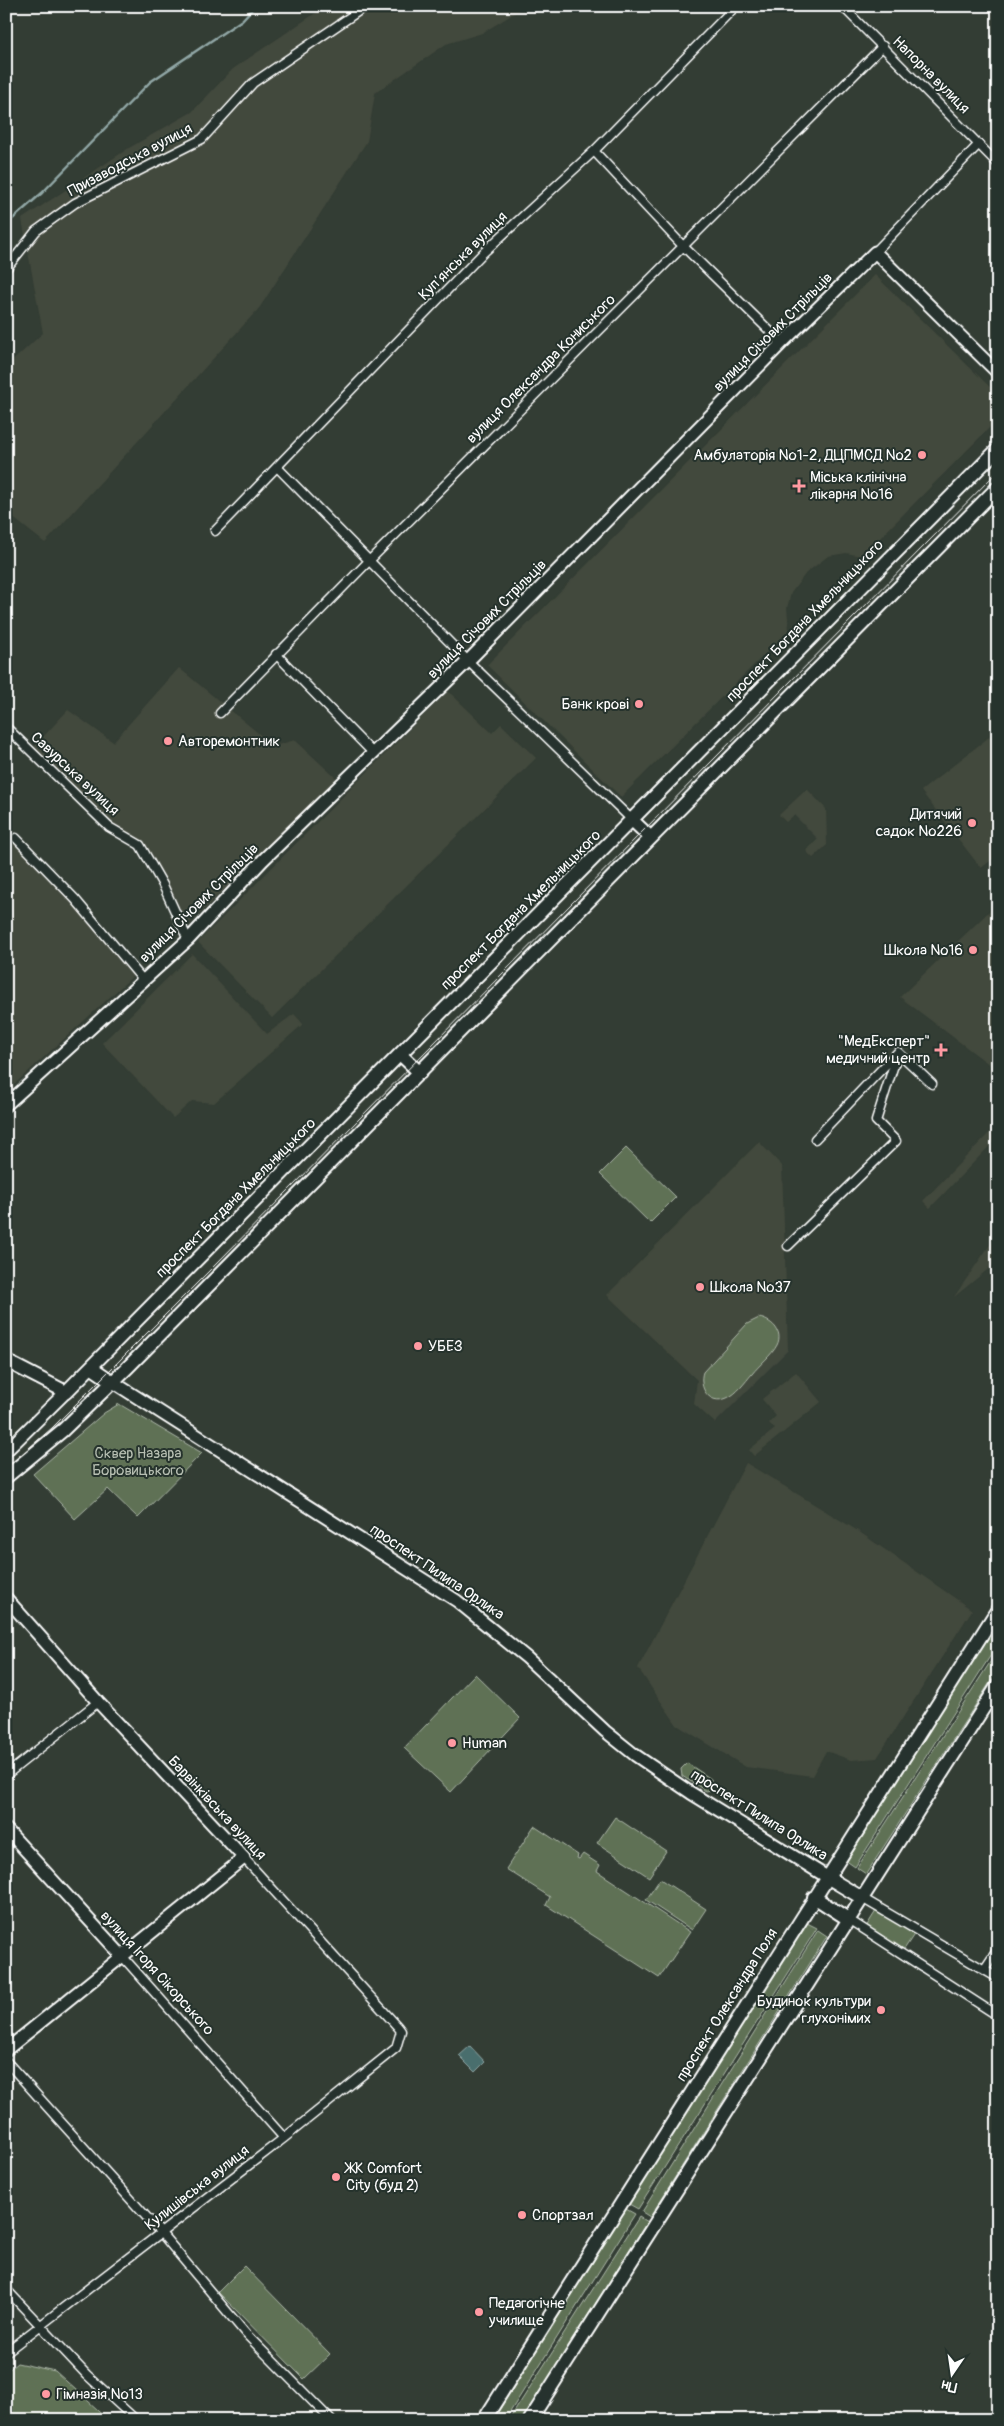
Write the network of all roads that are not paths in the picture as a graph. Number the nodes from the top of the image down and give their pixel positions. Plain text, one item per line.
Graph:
1 (366, 6) edge
2 (736, 6) edge
3 (842, 6) edge
4 (883, 46) junction
5 (979, 144) junction
6 (594, 151) junction
7 (998, 164) edge
8 (682, 245) junction
9 (875, 252) junction
10 (6, 270) edge
11 (782, 343) junction
12 (998, 373) edge
13 (998, 449) edge
14 (278, 468) junction
15 (998, 487) edge
16 (215, 531) dead end
17 (370, 560) junction
18 (276, 654) junction
19 (468, 661) junction
20 (220, 713) dead end
21 (6, 728) edge
22 (372, 752) junction
23 (632, 820) junction
24 (16, 838) dead end
25 (651, 838) junction
26 (188, 940) junction
27 (143, 980) junction
28 (898, 1052) junction
29 (400, 1054) junction
30 (420, 1073) junction
31 (932, 1084) dead end
32 (6, 1105) edge
33 (815, 1138) dead end
34 (788, 1246) dead end
35 (6, 1361) edge
36 (91, 1367) junction
37 (113, 1382) junction
38 (66, 1392) junction
39 (6, 1451) edge
40 (6, 1477) edge
41 (6, 1598) edge
42 (998, 1609) edge
43 (998, 1685) edge
44 (98, 1702) junction
45 (6, 1775) edge
46 (6, 1829) edge
47 (244, 1858) junction
48 (827, 1876) junction
49 (814, 1897) junction
50 (862, 1898) junction
51 (848, 1919) junction
52 (998, 1949) edge
53 (123, 1957) junction
54 (984, 1970) junction
55 (998, 1978) edge
56 (998, 2016) edge
57 (400, 2040) joint
58 (6, 2050) edge
59 (6, 2061) edge
60 (284, 2138) junction
61 (161, 2233) junction
62 (6, 2289) edge
63 (40, 2326) junction
64 (6, 2352) edge
65 (136, 2420) edge
66 (331, 2420) edge
67 (484, 2420) edge
68 (530, 2420) edge

1 - 10 street, Призаводська вулиця
2 - 6 street, Купʼянська вулиця
3 - 4 street, Напорна вулиця
4 - 5 street, Напорна вулиця
4 - 8 street, вулиця Олександра Кониського
5 - 7 street, Напорна вулиця
5 - 9 street, вулиця Січових Стрільців
6 - 8 street
6 - 14 street, Купʼянська вулиця
8 - 11 street
8 - 17 street, вулиця Олександра Кониського
9 - 11 street, вулиця Січових Стрільців
9 - 12 street
11 - 19 street, вулиця Січових Стрільців
13 - 23 main road, проспект Богдана Хмельницького
14 - 16 street, Купʼянська вулиця
14 - 17 street
15 - 25 main road
17 - 18 street, вулиця Олександра Кониського
17 - 19 street
18 - 20 street, вулиця Олександра Кониського
18 - 22 street
19 - 22 street, вулиця Січових Стрільців
19 - 23 street
21 - 26 street, Савурська вулиця
22 - 26 street, вулиця Січових Стрільців
23 - 25 main road
23 - 29 main road, проспект Богдана Хмельницького
24 - 27 street
25 - 30 main road
26 - 27 street, вулиця Січових Стрільців
27 - 32 street, вулиця Січових Стрільців
28 - 31 street
28 - 33 street
28 - 34 street
29 - 30 main road
29 - 36 main road, проспект Богдана Хмельницького
30 - 37 main road
35 - 38 main road
36 - 37 main road
36 - 38 main road, проспект Богдана Хмельницького
37 - 40 main road
37 - 48 street, проспект Пилипа Орлика
38 - 39 street
41 - 44 street, Барвінківська вулиця
42 - 48 main road, проспект Олександра Поля
43 - 50 main road
44 - 45 street
44 - 47 street, Барвінківська вулиця
46 - 53 street, вулиця Ігоря Сікорського
47 - 53 street
47 - 57 street, Барвінківська вулиця
48 - 49 main road, проспект Олександра Поля
48 - 50 main road
49 - 51 main road
49 - 67 main road, проспект Олександра Поля
50 - 51 main road
50 - 54 street
51 - 56 street
51 - 68 main road
52 - 54 street
53 - 58 street
53 - 60 street, вулиця Ігоря Сікорського
54 - 55 street
57 - 60 street, Кулишівська вулиця
59 - 61 street
60 - 61 street, Кулишівська вулиця
61 - 63 street, Кулишівська вулиця
61 - 66 street
62 - 63 street
63 - 64 street, Кулишівська вулиця
63 - 65 street

